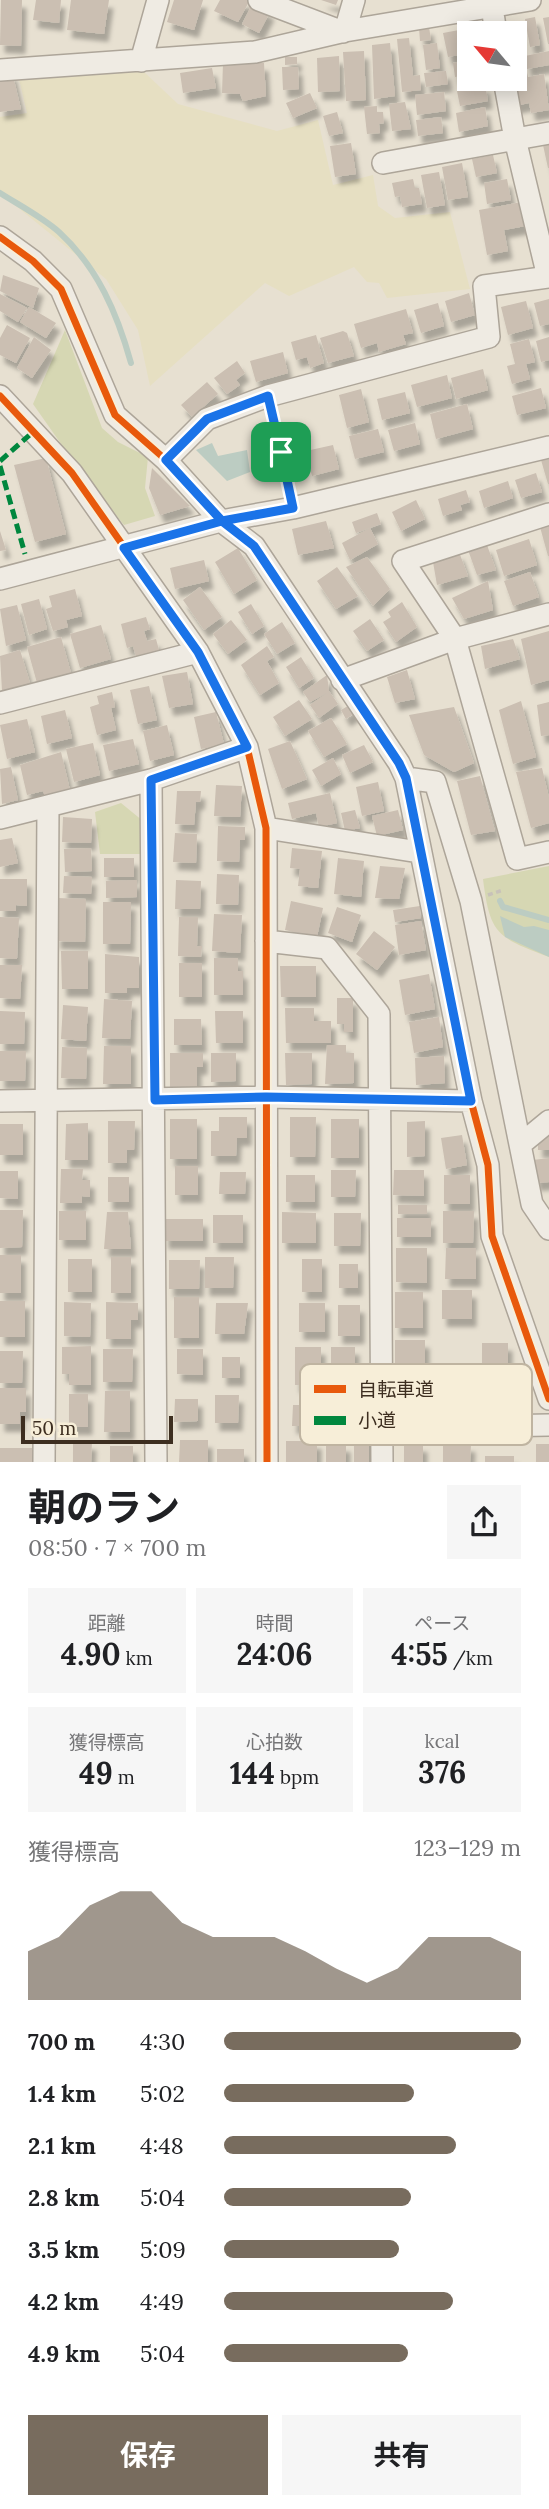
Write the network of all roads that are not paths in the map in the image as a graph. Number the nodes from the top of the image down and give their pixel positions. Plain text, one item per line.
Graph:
1 (158, 0) edge
2 (259, 0) edge
3 (354, 0) edge
4 (530, 0) edge
5 (492, 6) junction
6 (494, 21) edge
7 (344, 32) junction
8 (141, 61) junction
9 (0, 70) edge
10 (506, 91) edge
11 (549, 133) edge
12 (514, 139) junction
13 (383, 163) dead end
14 (0, 237) edge
15 (549, 277) edge
16 (0, 396) edge
17 (549, 447) edge
18 (166, 460) junction
19 (549, 514) edge
20 (222, 521) junction
21 (124, 548) junction
22 (0, 579) edge
23 (549, 614) edge
24 (455, 639) junction
25 (198, 652) junction
26 (342, 680) junction
27 (0, 704) edge
28 (247, 747) junction
29 (409, 778) junction
30 (151, 780) junction
31 (48, 807) junction
32 (0, 818) edge
33 (266, 828) junction
34 (419, 852) junction
35 (549, 852) edge
36 (266, 941) junction
37 (266, 1097) junction
38 (155, 1100) junction
39 (377, 1100) junction
40 (0, 1101) edge
41 (44, 1101) junction
42 (471, 1101) junction
43 (549, 1121) edge
44 (520, 1144) junction
45 (549, 1229) edge
46 (380, 1364) edge
47 (549, 1399) edge
48 (44, 1462) edge
49 (156, 1462) edge
50 (267, 1462) edge

1 - 8 street
2 - 7 street
3 - 7 street
4 - 5 street
5 - 6 street
5 - 7 street
7 - 8 street
8 - 9 street
10 - 12 street
11 - 12 street
12 - 13 street
12 - 15 street
14 - 18 street
15 - 18 street
16 - 21 street
17 - 20 street
18 - 20 street
19 - 24 street
20 - 21 street
20 - 26 street
21 - 22 street
21 - 25 street
23 - 24 street
24 - 26 street
24 - 35 street
25 - 27 street
25 - 28 street
26 - 29 street
28 - 30 street
28 - 33 street
29 - 34 street
29 - 44 street
30 - 31 street
30 - 38 street
31 - 32 street
31 - 41 street
33 - 34 street
33 - 36 street
34 - 42 street
36 - 37 street
36 - 39 street
37 - 38 street
37 - 39 street
37 - 50 street
38 - 41 street
38 - 49 street
39 - 42 street
39 - 46 street
40 - 41 street
41 - 48 street
42 - 47 street
43 - 44 street
44 - 45 street

